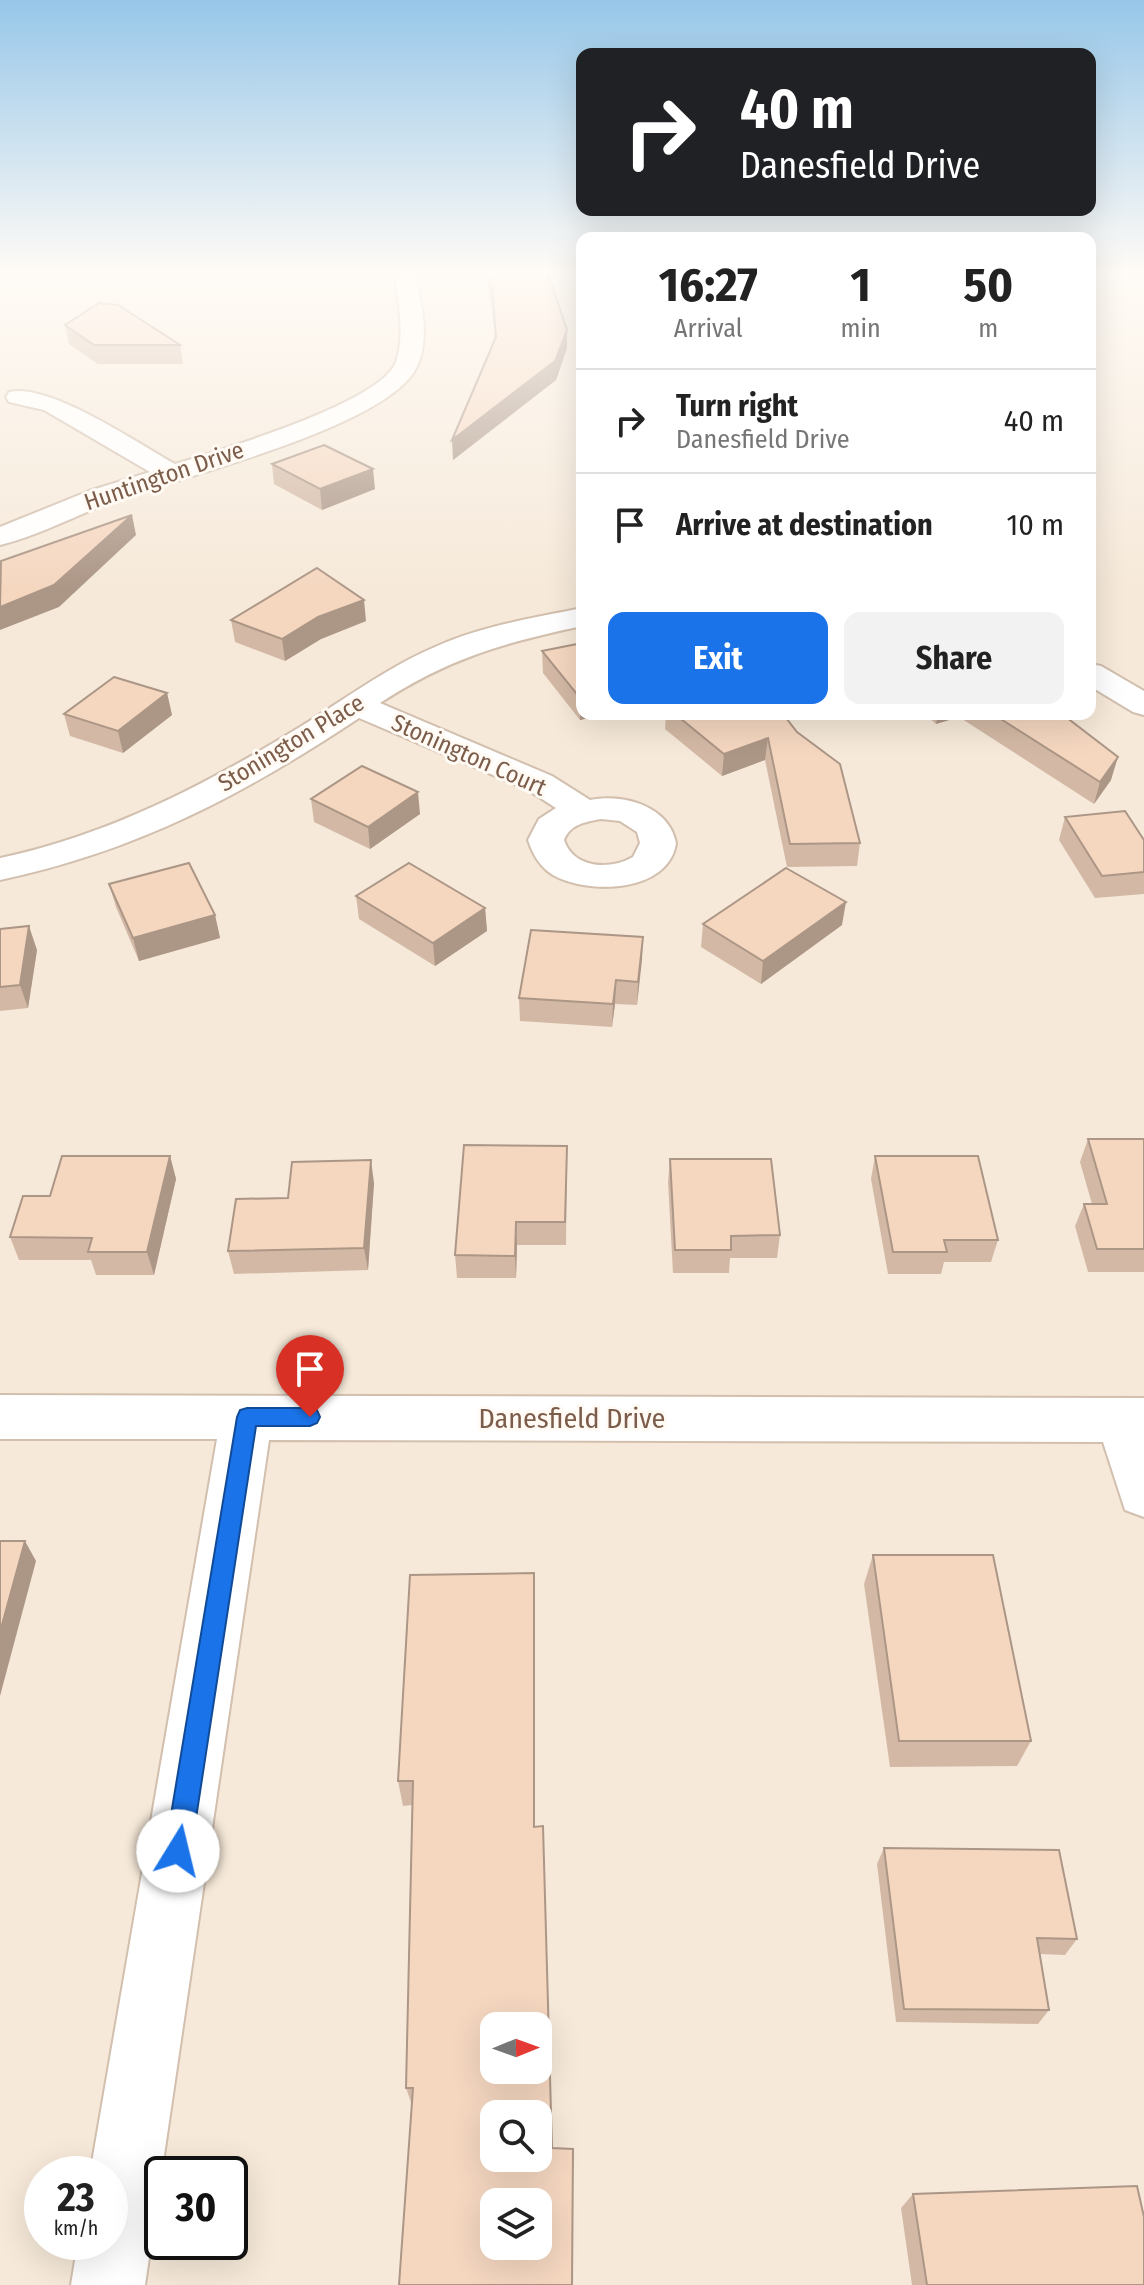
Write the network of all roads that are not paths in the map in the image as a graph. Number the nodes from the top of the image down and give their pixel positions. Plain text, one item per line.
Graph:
1 (397, 377) edge
2 (10, 392) edge
3 (173, 474) junction
4 (0, 537) edge
5 (576, 619) edge
6 (1096, 677) edge
7 (354, 704) junction
8 (1144, 705) edge
9 (582, 810) dead end
10 (0, 869) edge
11 (0, 1417) edge
12 (247, 1417) junction
13 (1133, 1420) edge
14 (1144, 1493) edge
15 (108, 2285) edge

1 - 3 street, Huntington Drive
2 - 3 street
3 - 4 street, Huntington Drive
5 - 7 street, Stonington Place
6 - 8 street
7 - 9 street, Stonington Court
7 - 10 street, Stonington Place
11 - 12 street, Danesfield Drive
12 - 13 street, Danesfield Drive
12 - 15 street
13 - 14 street

